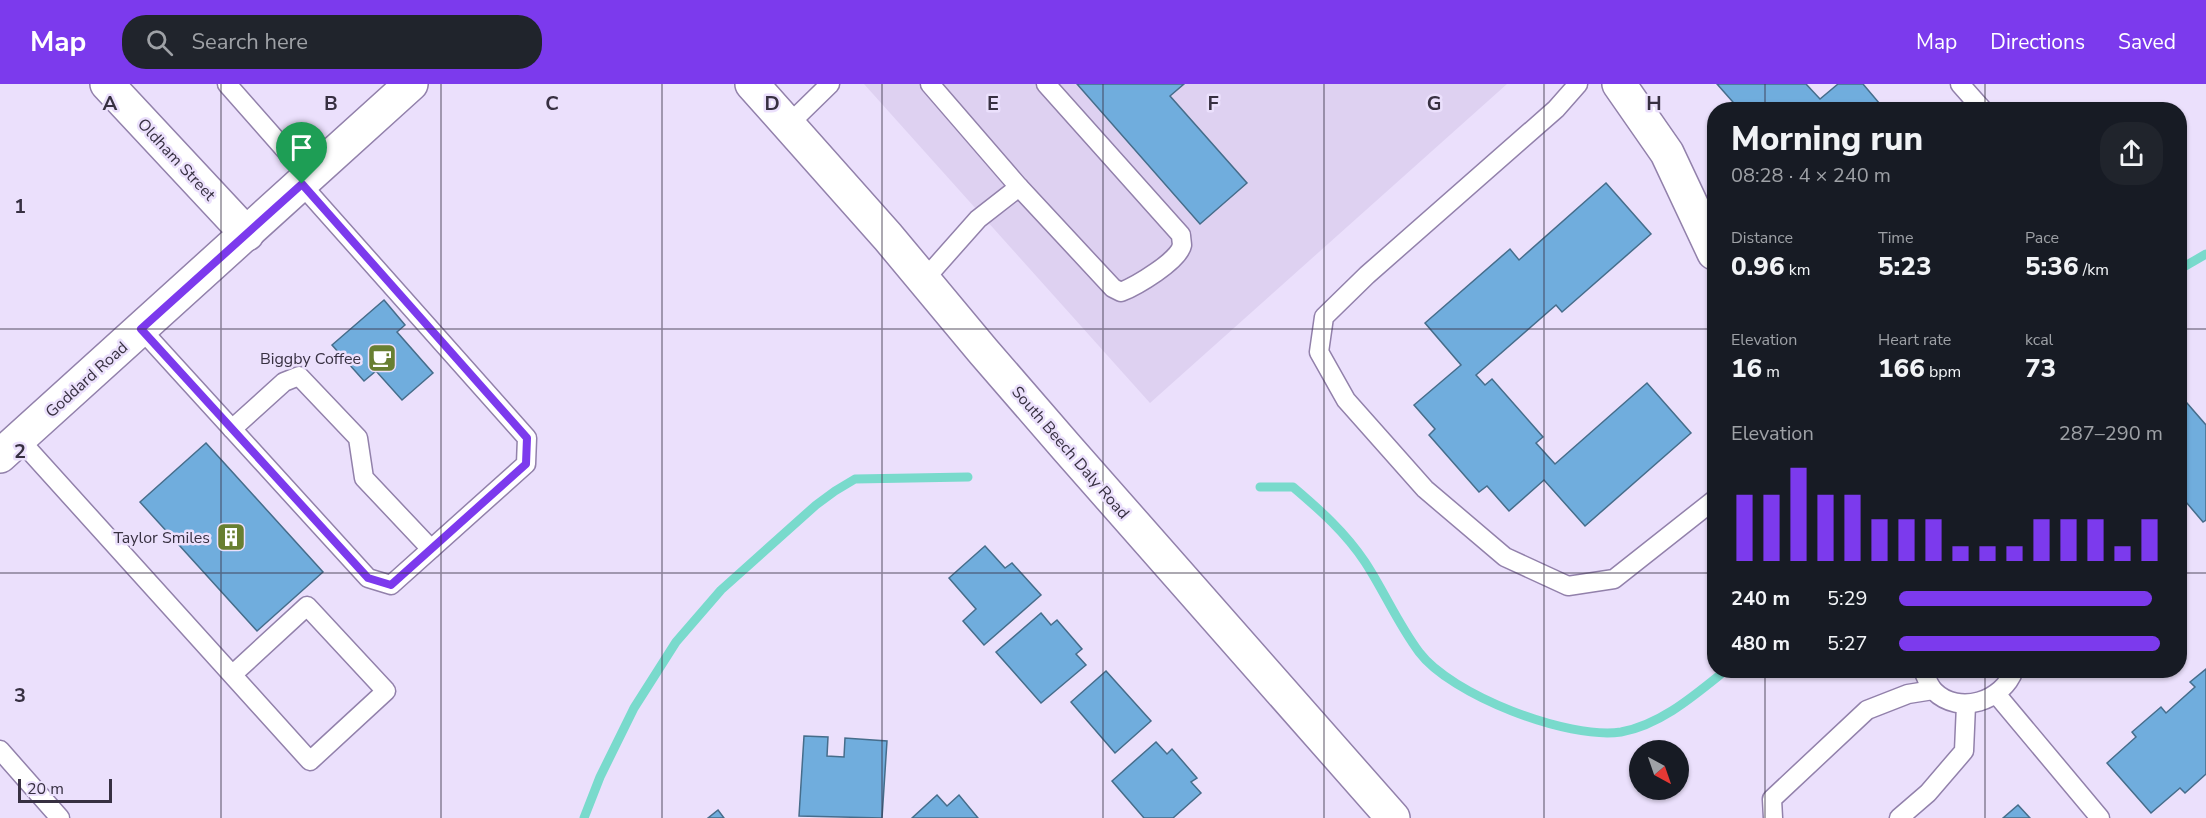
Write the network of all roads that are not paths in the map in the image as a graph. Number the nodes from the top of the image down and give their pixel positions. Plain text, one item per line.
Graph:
1 (107, 84) edge
2 (227, 84) edge
3 (411, 84) edge
4 (752, 84) edge
5 (830, 84) edge
6 (1046, 84) edge
7 (1578, 84) edge
8 (1619, 84) edge
9 (1960, 84) edge
10 (932, 85) edge
11 (1976, 102) edge
12 (788, 125) junction
13 (306, 181) junction
14 (1019, 187) junction
15 (247, 234) junction
16 (1707, 238) edge
17 (923, 280) junction
18 (141, 329) junction
19 (232, 429) junction
20 (10, 447) edge
21 (1707, 506) edge
22 (431, 549) junction
23 (232, 675) junction
24 (1927, 678) edge
25 (2011, 678) edge
26 (1933, 690) junction
27 (1997, 695) junction
28 (1966, 705) junction
29 (0, 750) edge
30 (60, 818) edge
31 (1393, 818) edge
32 (1773, 818) edge
33 (1899, 818) edge
34 (2100, 818) edge

1 - 15 street, Oldham Street
2 - 13 lane
3 - 13 street, Goddard Road
4 - 12 street, South Beech Daly Road
5 - 12 lane
6 - 14 lane
7 - 21 lane
8 - 16 street
9 - 11 lane
10 - 14 lane
12 - 17 street, South Beech Daly Road
13 - 15 street, Goddard Road
13 - 22 lane
14 - 17 lane
15 - 18 street, Goddard Road
17 - 31 street, South Beech Daly Road
18 - 19 lane
18 - 20 street, Goddard Road
19 - 22 lane
19 - 22 lane
20 - 23 lane
23 - 23 lane
24 - 26 lane
25 - 27 lane
26 - 28 lane
26 - 32 lane
27 - 28 lane
27 - 34 lane
28 - 33 lane
29 - 30 lane

